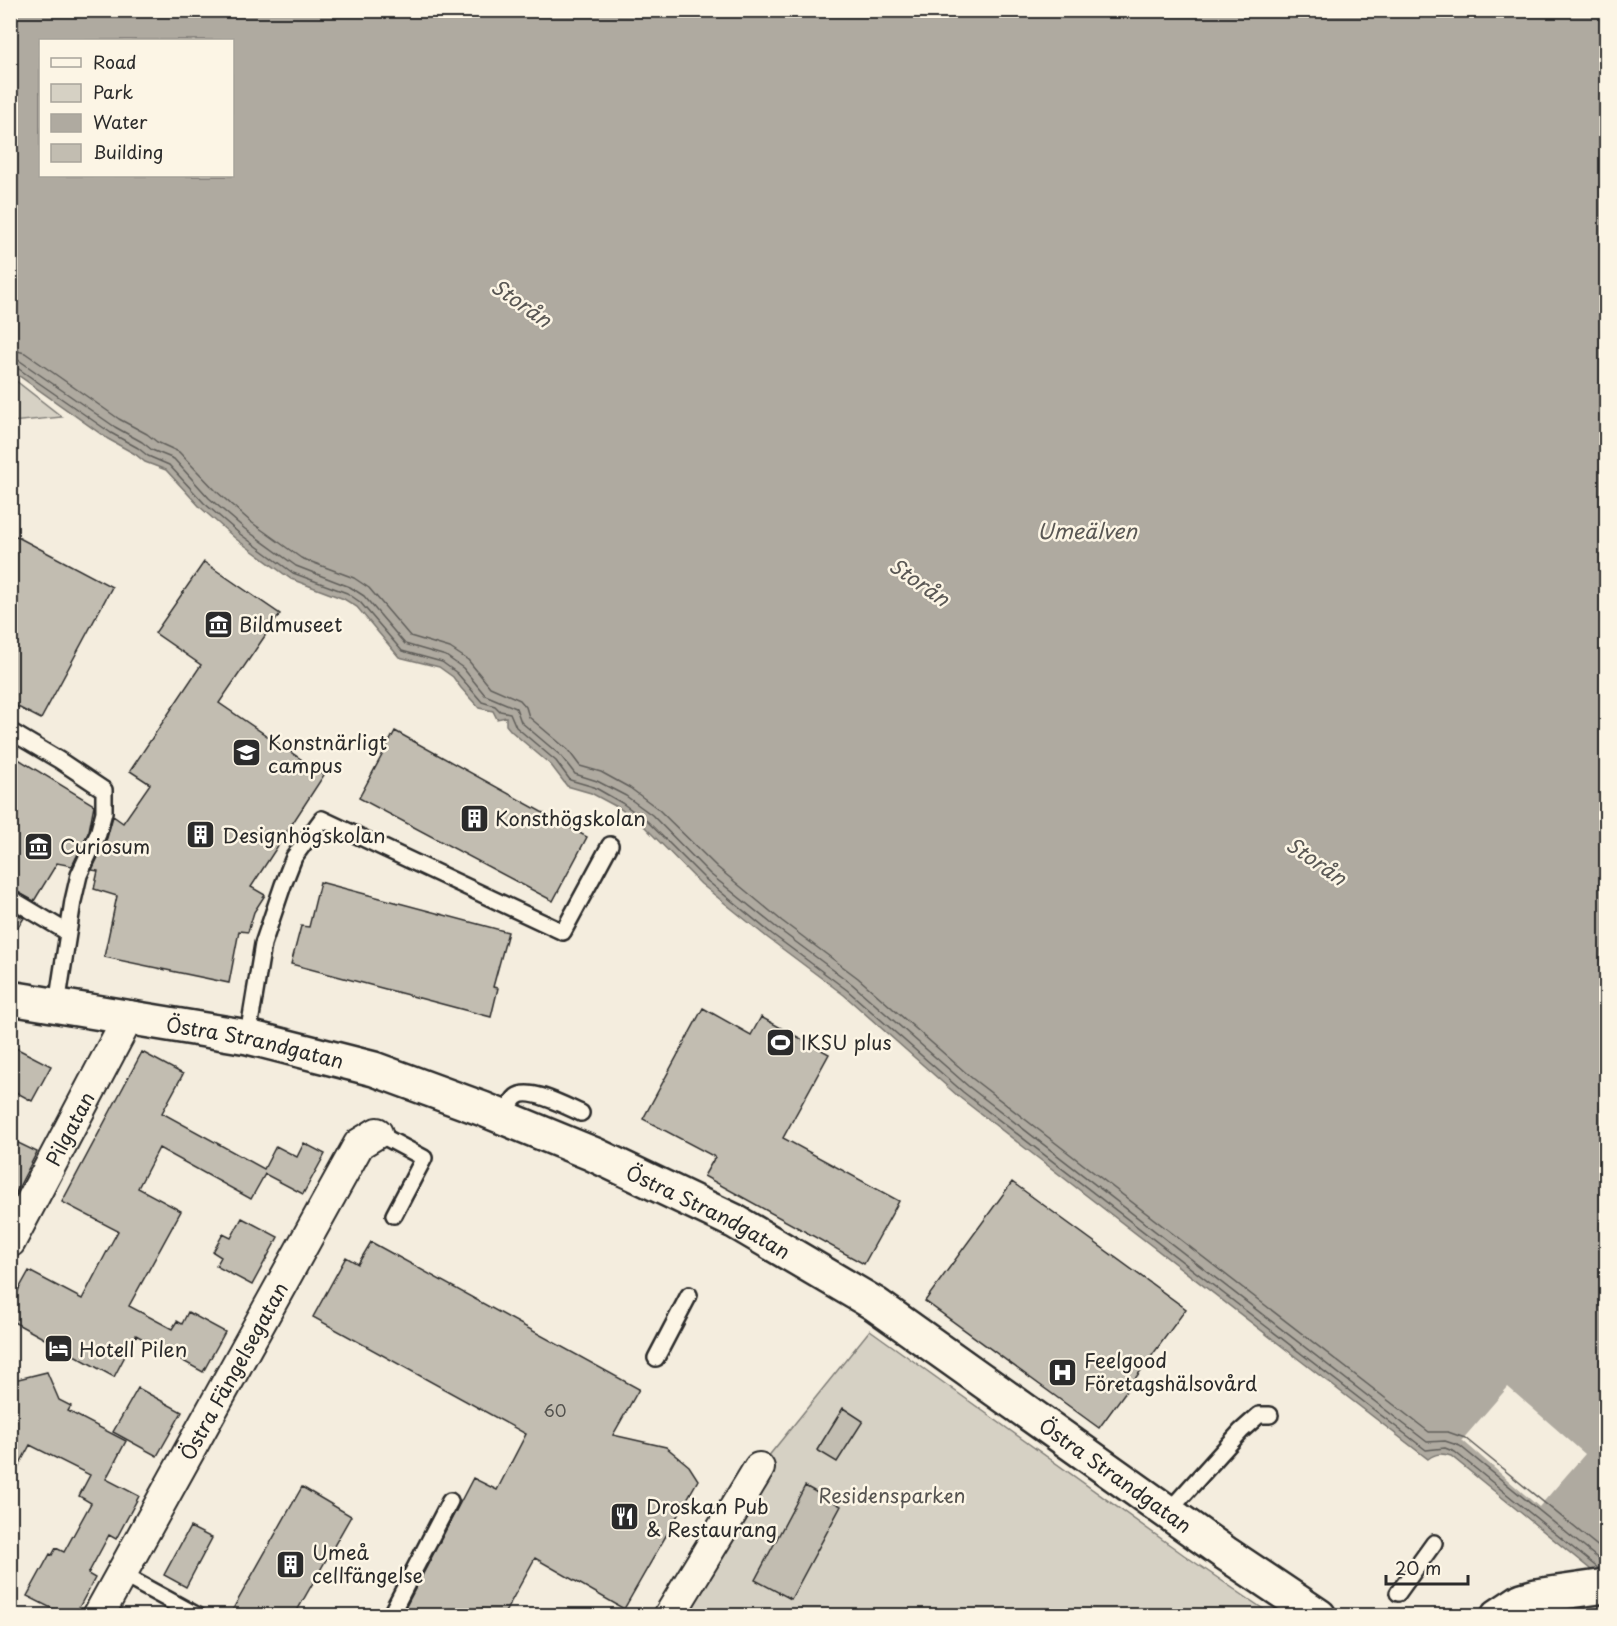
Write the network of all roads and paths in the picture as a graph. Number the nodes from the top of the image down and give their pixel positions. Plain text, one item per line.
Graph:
1 (10, 732) edge
2 (610, 845) dead end
3 (10, 898) edge
4 (67, 932) junction
5 (10, 998) edge
6 (57, 1005) junction
7 (129, 1016) junction
8 (250, 1023) dead end
9 (581, 1113) dead end
10 (506, 1119) junction
11 (377, 1133) joint
12 (394, 1215) dead end
13 (10, 1242) edge
14 (689, 1295) dead end
15 (656, 1358) dead end
16 (1270, 1415) dead end
17 (759, 1468) dead end
18 (450, 1501) dead end
19 (1168, 1512) junction
20 (1434, 1543) dead end
21 (121, 1574) junction
22 (1606, 1586) edge
23 (1398, 1593) dead end
24 (98, 1616) edge
25 (198, 1616) edge
26 (390, 1616) edge
27 (669, 1616) edge
28 (1319, 1616) edge
29 (1498, 1616) edge

1 - 4 lane
2 - 8 lane
3 - 4 lane
4 - 6 lane
5 - 6 street, Östra Strandgatan
6 - 7 street, Östra Strandgatan
7 - 10 street, Östra Strandgatan
7 - 13 street, Pilgatan
9 - 10 lane
10 - 19 street, Östra Strandgatan
11 - 12 lane
11 - 21 street, Östra Fängelsegatan
14 - 15 lane
16 - 19 lane
17 - 27 street
18 - 26 lane
19 - 28 street, Östra Strandgatan
20 - 23 lane
21 - 24 street, Östra Fängelsegatan
21 - 25 lane
22 - 29 street

